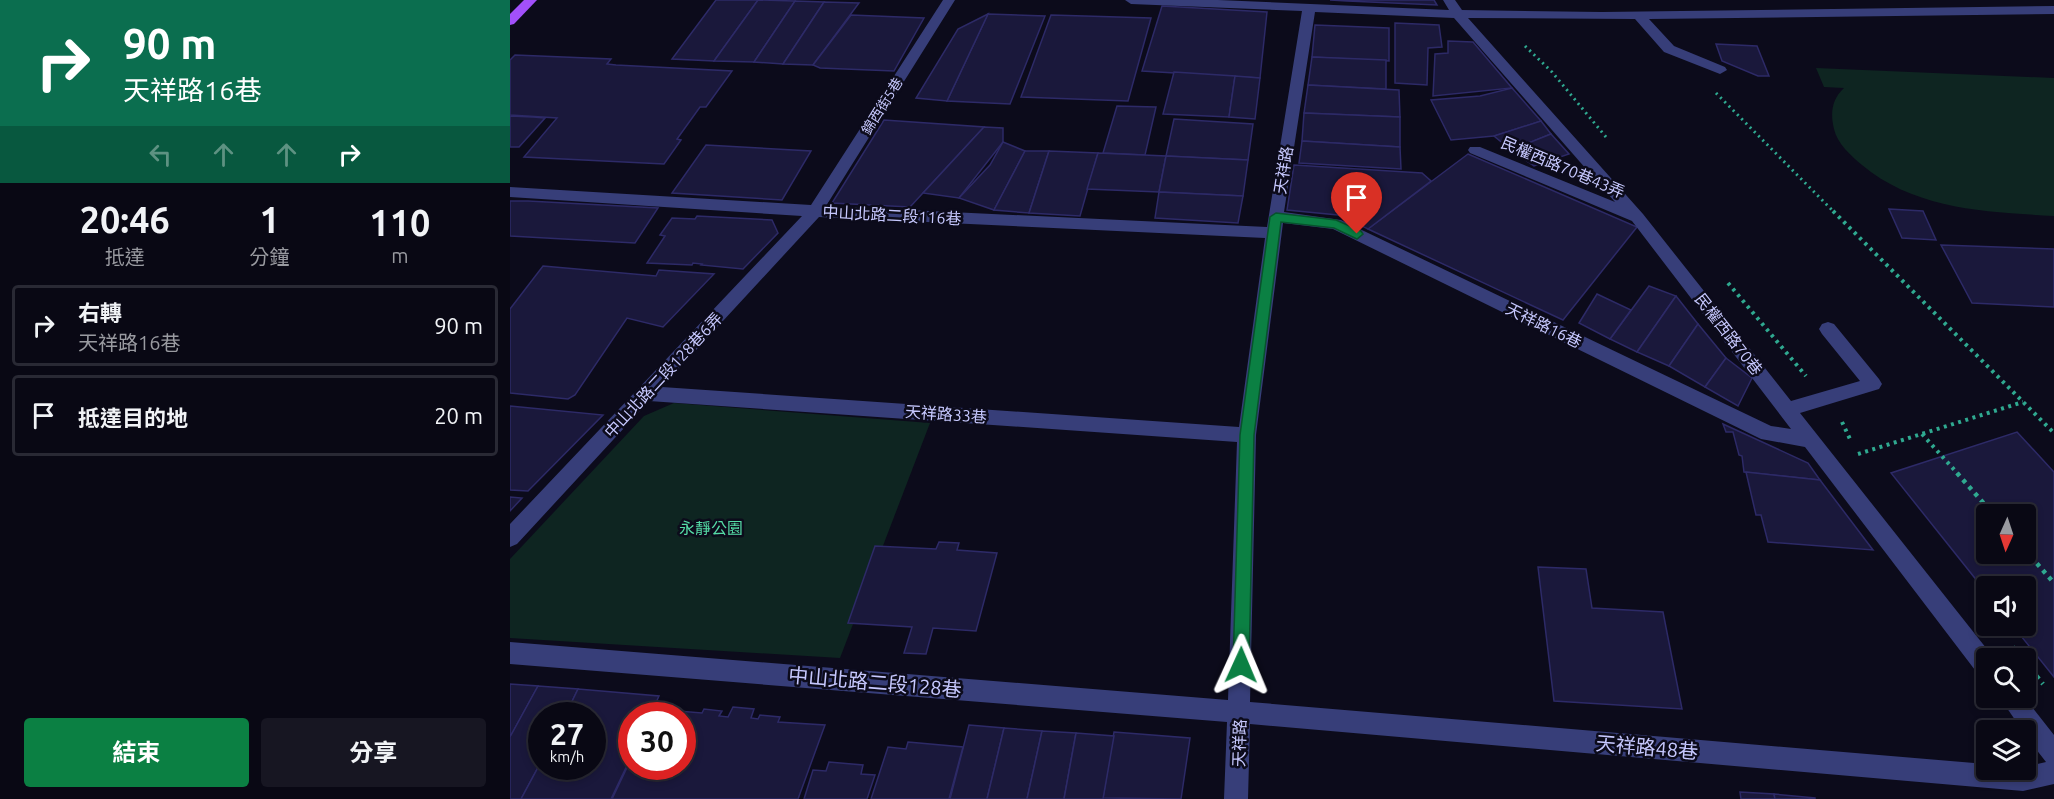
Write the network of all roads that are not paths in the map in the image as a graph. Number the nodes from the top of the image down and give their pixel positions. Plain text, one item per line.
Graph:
1 (531, 0) edge
2 (949, 0) edge
3 (1131, 0) edge
4 (1449, 0) edge
5 (1593, 0) edge
6 (1785, 0) edge
7 (2003, 0) edge
8 (1309, 8) junction
9 (2054, 10) edge
10 (2012, 11) junction
11 (1794, 12) junction
12 (1458, 14) junction
13 (1638, 15) junction
14 (1602, 16) junction
15 (510, 21) edge
16 (1720, 70) dead end
17 (1475, 150) dead end
18 (510, 192) edge
19 (815, 212) junction
20 (1638, 218) junction
21 (1275, 225) junction
22 (1828, 329) dead end
23 (645, 393) junction
24 (1788, 409) junction
25 (1247, 435) junction
26 (1812, 440) junction
27 (510, 538) edge
28 (510, 653) edge
29 (1976, 653) edge
30 (2019, 708) edge
31 (1240, 712) junction
32 (2054, 754) edge
33 (2054, 772) edge
34 (1236, 799) edge

1 - 15 main road
2 - 19 street, 錦西街5巷
3 - 8 street
4 - 12 street, 民權西路70巷
5 - 14 street
6 - 11 street
7 - 10 street
8 - 12 street
8 - 21 street, 天祥路
9 - 10 street
10 - 11 street
11 - 13 street
12 - 14 street
12 - 20 street, 民權西路70巷
13 - 14 street
13 - 16 street
17 - 20 street, 民權西路70巷43弄
18 - 19 street, 中山北路二段116巷
19 - 21 street, 中山北路二段116巷
19 - 23 street, 中山北路二段128巷6弄
20 - 24 street, 民權西路70巷
21 - 25 street, 天祥路
21 - 26 street, 天祥路16巷
22 - 24 street
23 - 25 street, 天祥路33巷
23 - 27 street, 中山北路二段128巷6弄
24 - 26 street, 民權西路70巷
25 - 31 street, 天祥路
26 - 29 street, 民權西路70巷
28 - 31 street, 中山北路二段128巷
30 - 32 street
31 - 33 street, 天祥路48巷
31 - 34 street, 天祥路

